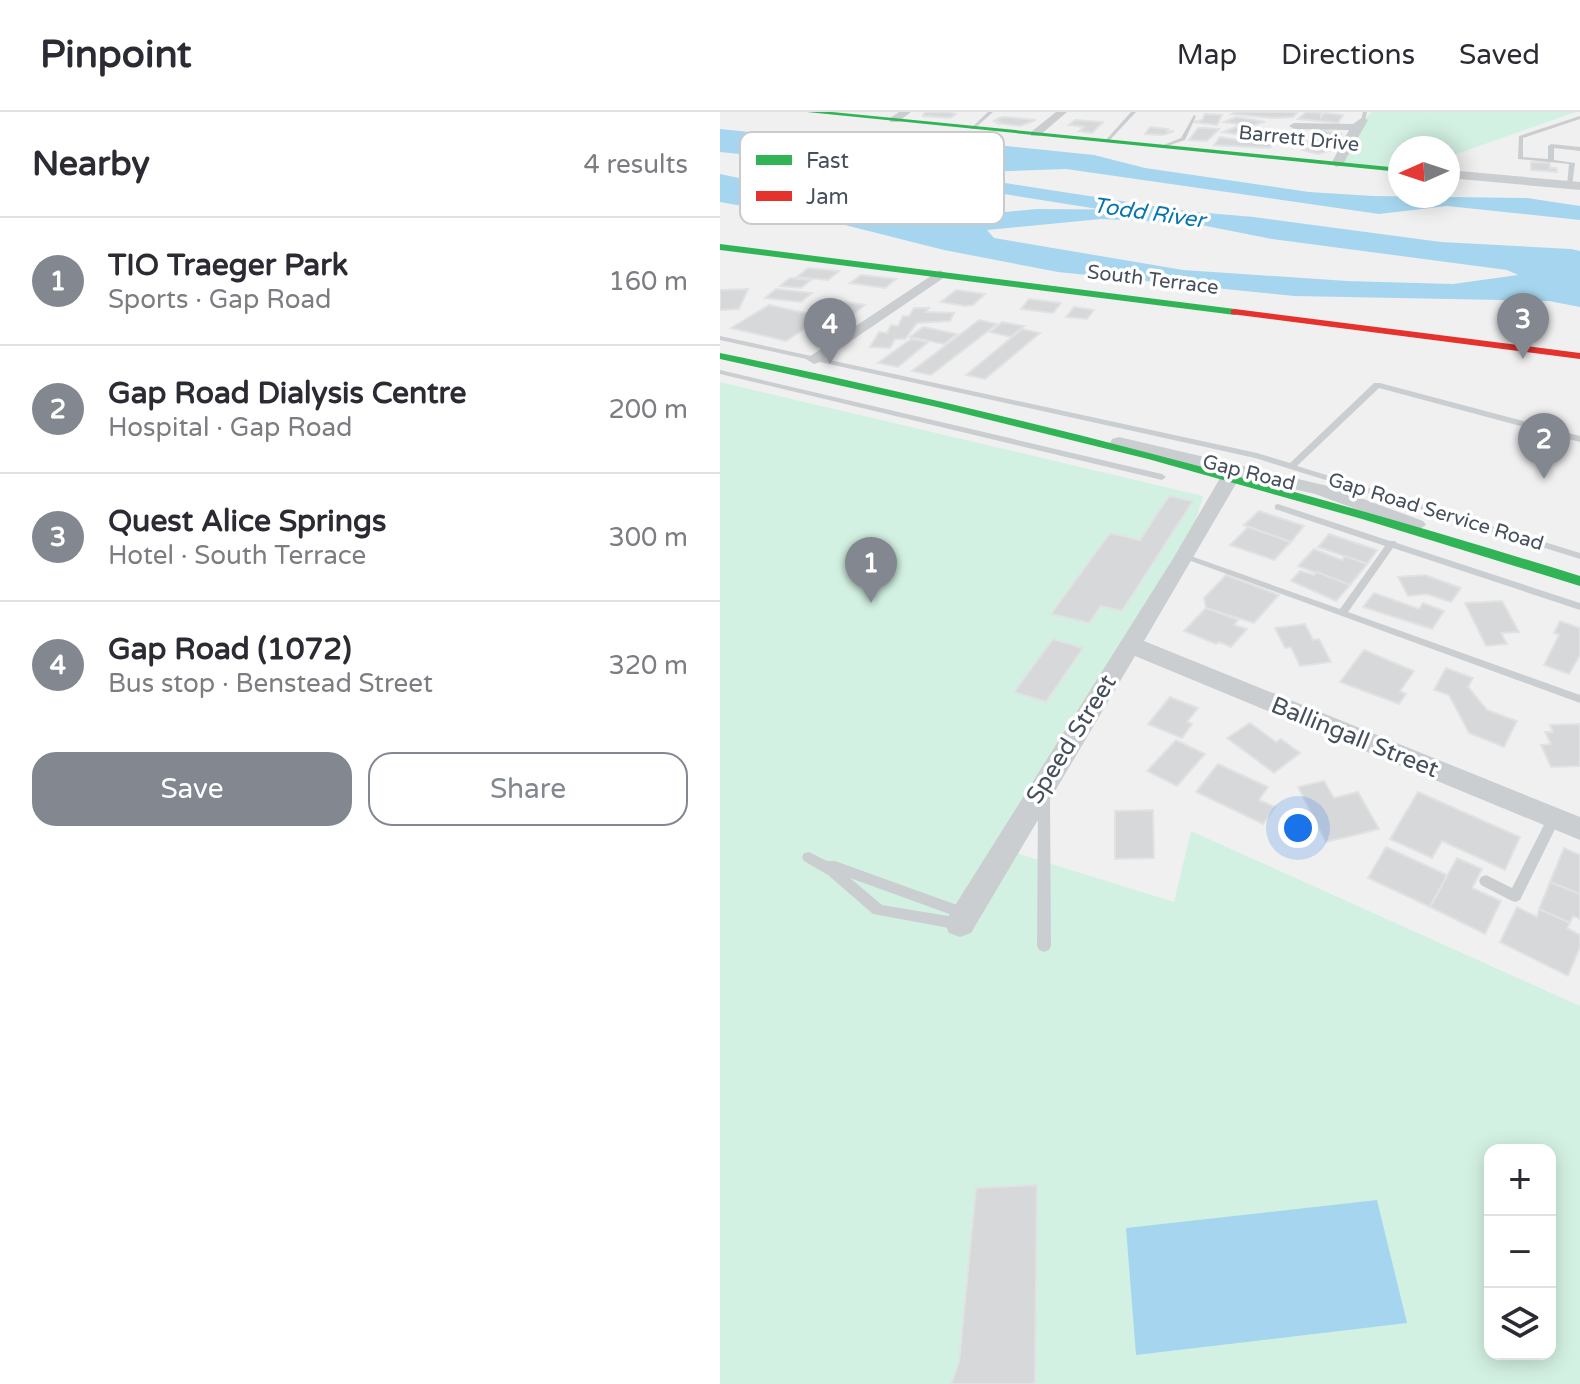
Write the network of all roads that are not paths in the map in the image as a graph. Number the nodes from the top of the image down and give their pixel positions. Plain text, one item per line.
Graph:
1 (811, 112) edge
2 (991, 112) edge
3 (1062, 112) edge
4 (1134, 112) edge
5 (900, 116) edge
6 (1194, 116) dead end
7 (1580, 117) edge
8 (1361, 120) edge
9 (1294, 126) dead end
10 (972, 128) junction
11 (1035, 134) junction
12 (1106, 141) junction
13 (1163, 147) junction
14 (1580, 149) edge
15 (1551, 161) junction
16 (1572, 163) junction
17 (1337, 164) junction
18 (1580, 164) edge
19 (1388, 169) edge
20 (1460, 175) edge
21 (1575, 186) edge
22 (720, 247) edge
23 (940, 274) junction
24 (720, 338) edge
25 (720, 354) edge
26 (1580, 356) edge
27 (814, 359) junction
28 (720, 372) edge
29 (917, 381) junction
30 (852, 385) junction
31 (896, 389) junction
32 (834, 399) junction
33 (1045, 429) joint
34 (1580, 439) edge
35 (1293, 465) junction
36 (1242, 473) junction
37 (1162, 477) dead end
38 (1278, 507) dead end
39 (1456, 540) junction
40 (1392, 543) junction
41 (1432, 556) junction
42 (1580, 556) edge
43 (1185, 557) junction
44 (1449, 562) junction
45 (1580, 581) edge
46 (1580, 607) edge
47 (1343, 612) junction
48 (1129, 644) junction
49 (1580, 699) edge
50 (1048, 776) junction
51 (1554, 819) junction
52 (1580, 829) edge
53 (1486, 881) dead end
54 (963, 919) junction
55 (1044, 946) dead end

1 - 5 street, Barrett Drive
2 - 10 lane
3 - 11 street
4 - 12 lane
5 - 10 street, Barrett Drive
6 - 13 lane
7 - 15 lane
8 - 9 street
8 - 17 street
10 - 11 street, Barrett Drive
11 - 12 street, Barrett Drive
12 - 13 street, Barrett Drive
13 - 17 street, Barrett Drive
14 - 15 lane
15 - 16 lane
16 - 18 lane
16 - 21 lane
17 - 19 street, Barrett Drive
20 - 21 street
22 - 23 street, South Terrace
23 - 26 street, South Terrace
23 - 27 street
24 - 27 lane, Gap Road Service Road
25 - 30 street, Gap Road
27 - 31 lane, Gap Road Service Road
28 - 32 lane
29 - 31 lane
29 - 31 lane, Gap Road Service Road
29 - 35 lane, Gap Road Service Road
30 - 31 street, Gap Road
30 - 32 lane
31 - 33 street, Gap Road
32 - 37 lane
33 - 36 street, Gap Road
34 - 35 lane
35 - 42 lane, Gap Road Service Road
36 - 39 street, Gap Road
36 - 43 street, Speed Street
38 - 40 lane, Gap Road Service Road
39 - 41 lane, Gap Road Service Road
39 - 44 lane, Gap Road Service Road
39 - 45 street, Gap Road
40 - 41 lane, Gap Road Service Road
40 - 47 lane
41 - 44 lane, Gap Road Service Road
43 - 47 lane
43 - 48 street, Speed Street
44 - 46 lane, Gap Road Service Road
47 - 49 lane
48 - 50 street, Speed Street
48 - 51 street, Ballingall Street
50 - 54 street, Speed Street
50 - 55 lane
51 - 52 street, Ballingall Street
51 - 53 lane
54 - 54 lane

